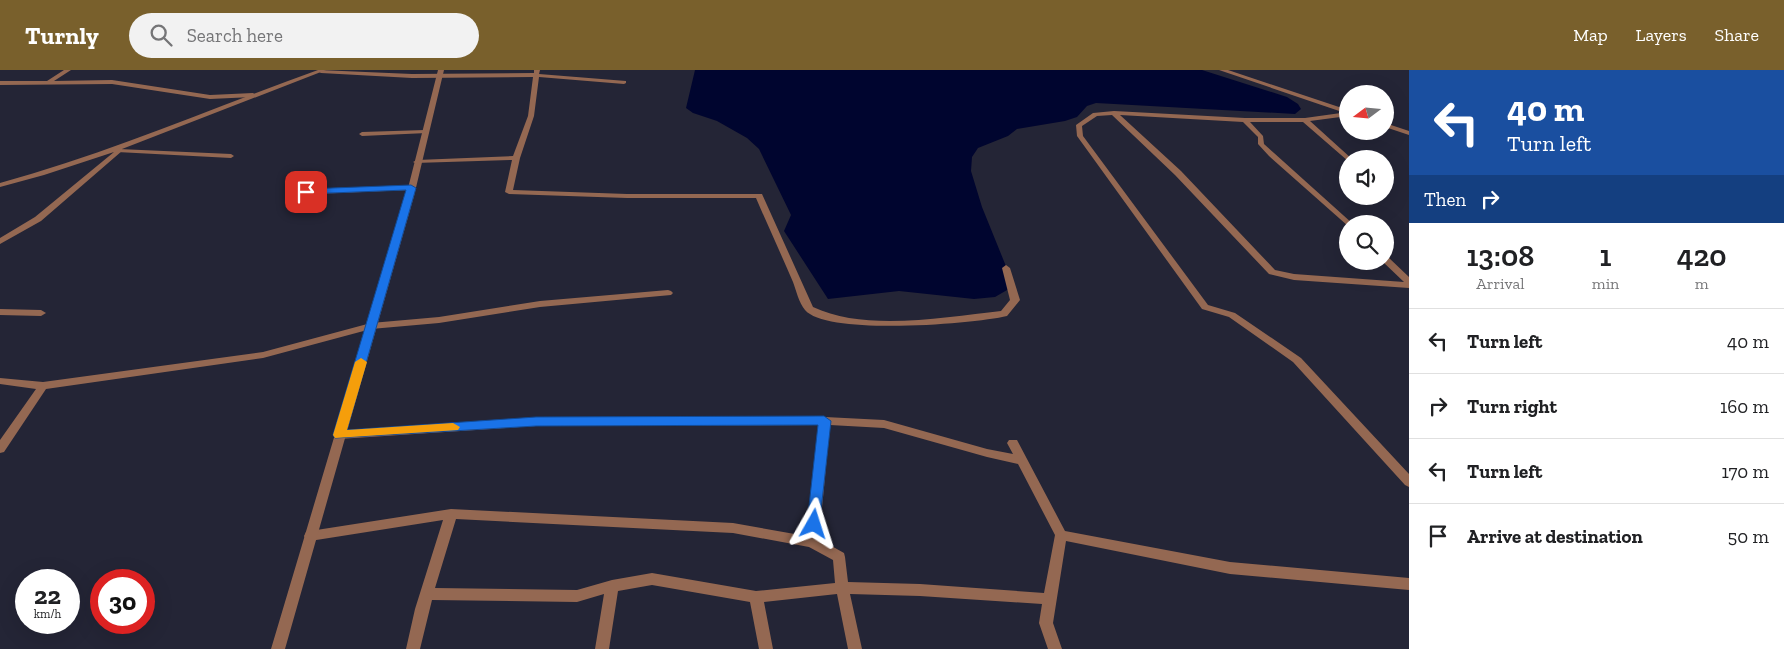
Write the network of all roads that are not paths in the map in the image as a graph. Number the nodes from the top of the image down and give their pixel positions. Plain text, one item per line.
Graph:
1 (68, 70) edge
2 (322, 70) edge
3 (1222, 70) edge
4 (439, 73) edge
5 (536, 73) edge
6 (50, 82) junction
7 (624, 82) dead end
8 (0, 83) edge
9 (253, 95) junction
10 (1339, 110) edge
11 (1114, 113) junction
12 (1339, 114) edge
13 (1245, 120) junction
14 (1305, 120) junction
15 (1394, 127) edge
16 (424, 132) junction
17 (1409, 132) edge
18 (362, 134) dead end
19 (126, 145) junction
20 (1339, 150) edge
21 (119, 151) junction
22 (231, 156) dead end
23 (516, 158) junction
24 (417, 162) junction
25 (306, 182) dead end
26 (0, 185) edge
27 (411, 188) junction
28 (1340, 215) edge
29 (0, 242) edge
30 (1006, 268) dead end
31 (1394, 268) edge
32 (1409, 284) edge
33 (668, 293) dead end
34 (0, 312) edge
35 (41, 313) dead end
36 (371, 326) junction
37 (0, 381) edge
38 (43, 386) junction
39 (824, 421) junction
40 (339, 435) junction
41 (1013, 442) dead end
42 (0, 449) edge
43 (1022, 460) junction
44 (1409, 482) edge
45 (452, 514) junction
46 (1061, 535) junction
47 (310, 536) junction
48 (812, 542) junction
49 (1409, 584) edge
50 (612, 586) junction
51 (842, 588) junction
52 (427, 594) junction
53 (756, 598) junction
54 (1050, 599) junction
55 (278, 649) edge
56 (413, 649) edge
57 (602, 649) edge
58 (766, 649) edge
59 (855, 649) edge
60 (1055, 649) edge

1 - 6 street
2 - 4 street
2 - 9 street
3 - 10 street
4 - 5 street
4 - 16 street
5 - 7 street
5 - 23 street
6 - 8 street
6 - 9 street
9 - 19 street
11 - 13 street
11 - 32 street
11 - 44 street
12 - 14 street
13 - 14 street
13 - 28 street
14 - 20 street
15 - 17 street
16 - 18 street
16 - 24 street
19 - 21 street
19 - 26 street
21 - 22 street
21 - 29 street
23 - 24 street
23 - 30 street
24 - 27 street
25 - 27 street
27 - 36 street
31 - 32 street
33 - 36 street
34 - 35 street
36 - 38 street
36 - 40 street
37 - 38 street
38 - 42 street
39 - 40 street
39 - 43 street
39 - 48 street
40 - 47 street
41 - 43 street
43 - 46 street
45 - 47 street
45 - 48 street
45 - 52 street
46 - 49 street
46 - 54 street
47 - 55 street
48 - 51 street
50 - 52 street
50 - 53 street
50 - 57 street
51 - 53 street
51 - 54 street
51 - 59 street
52 - 56 street
53 - 58 street
54 - 60 street

